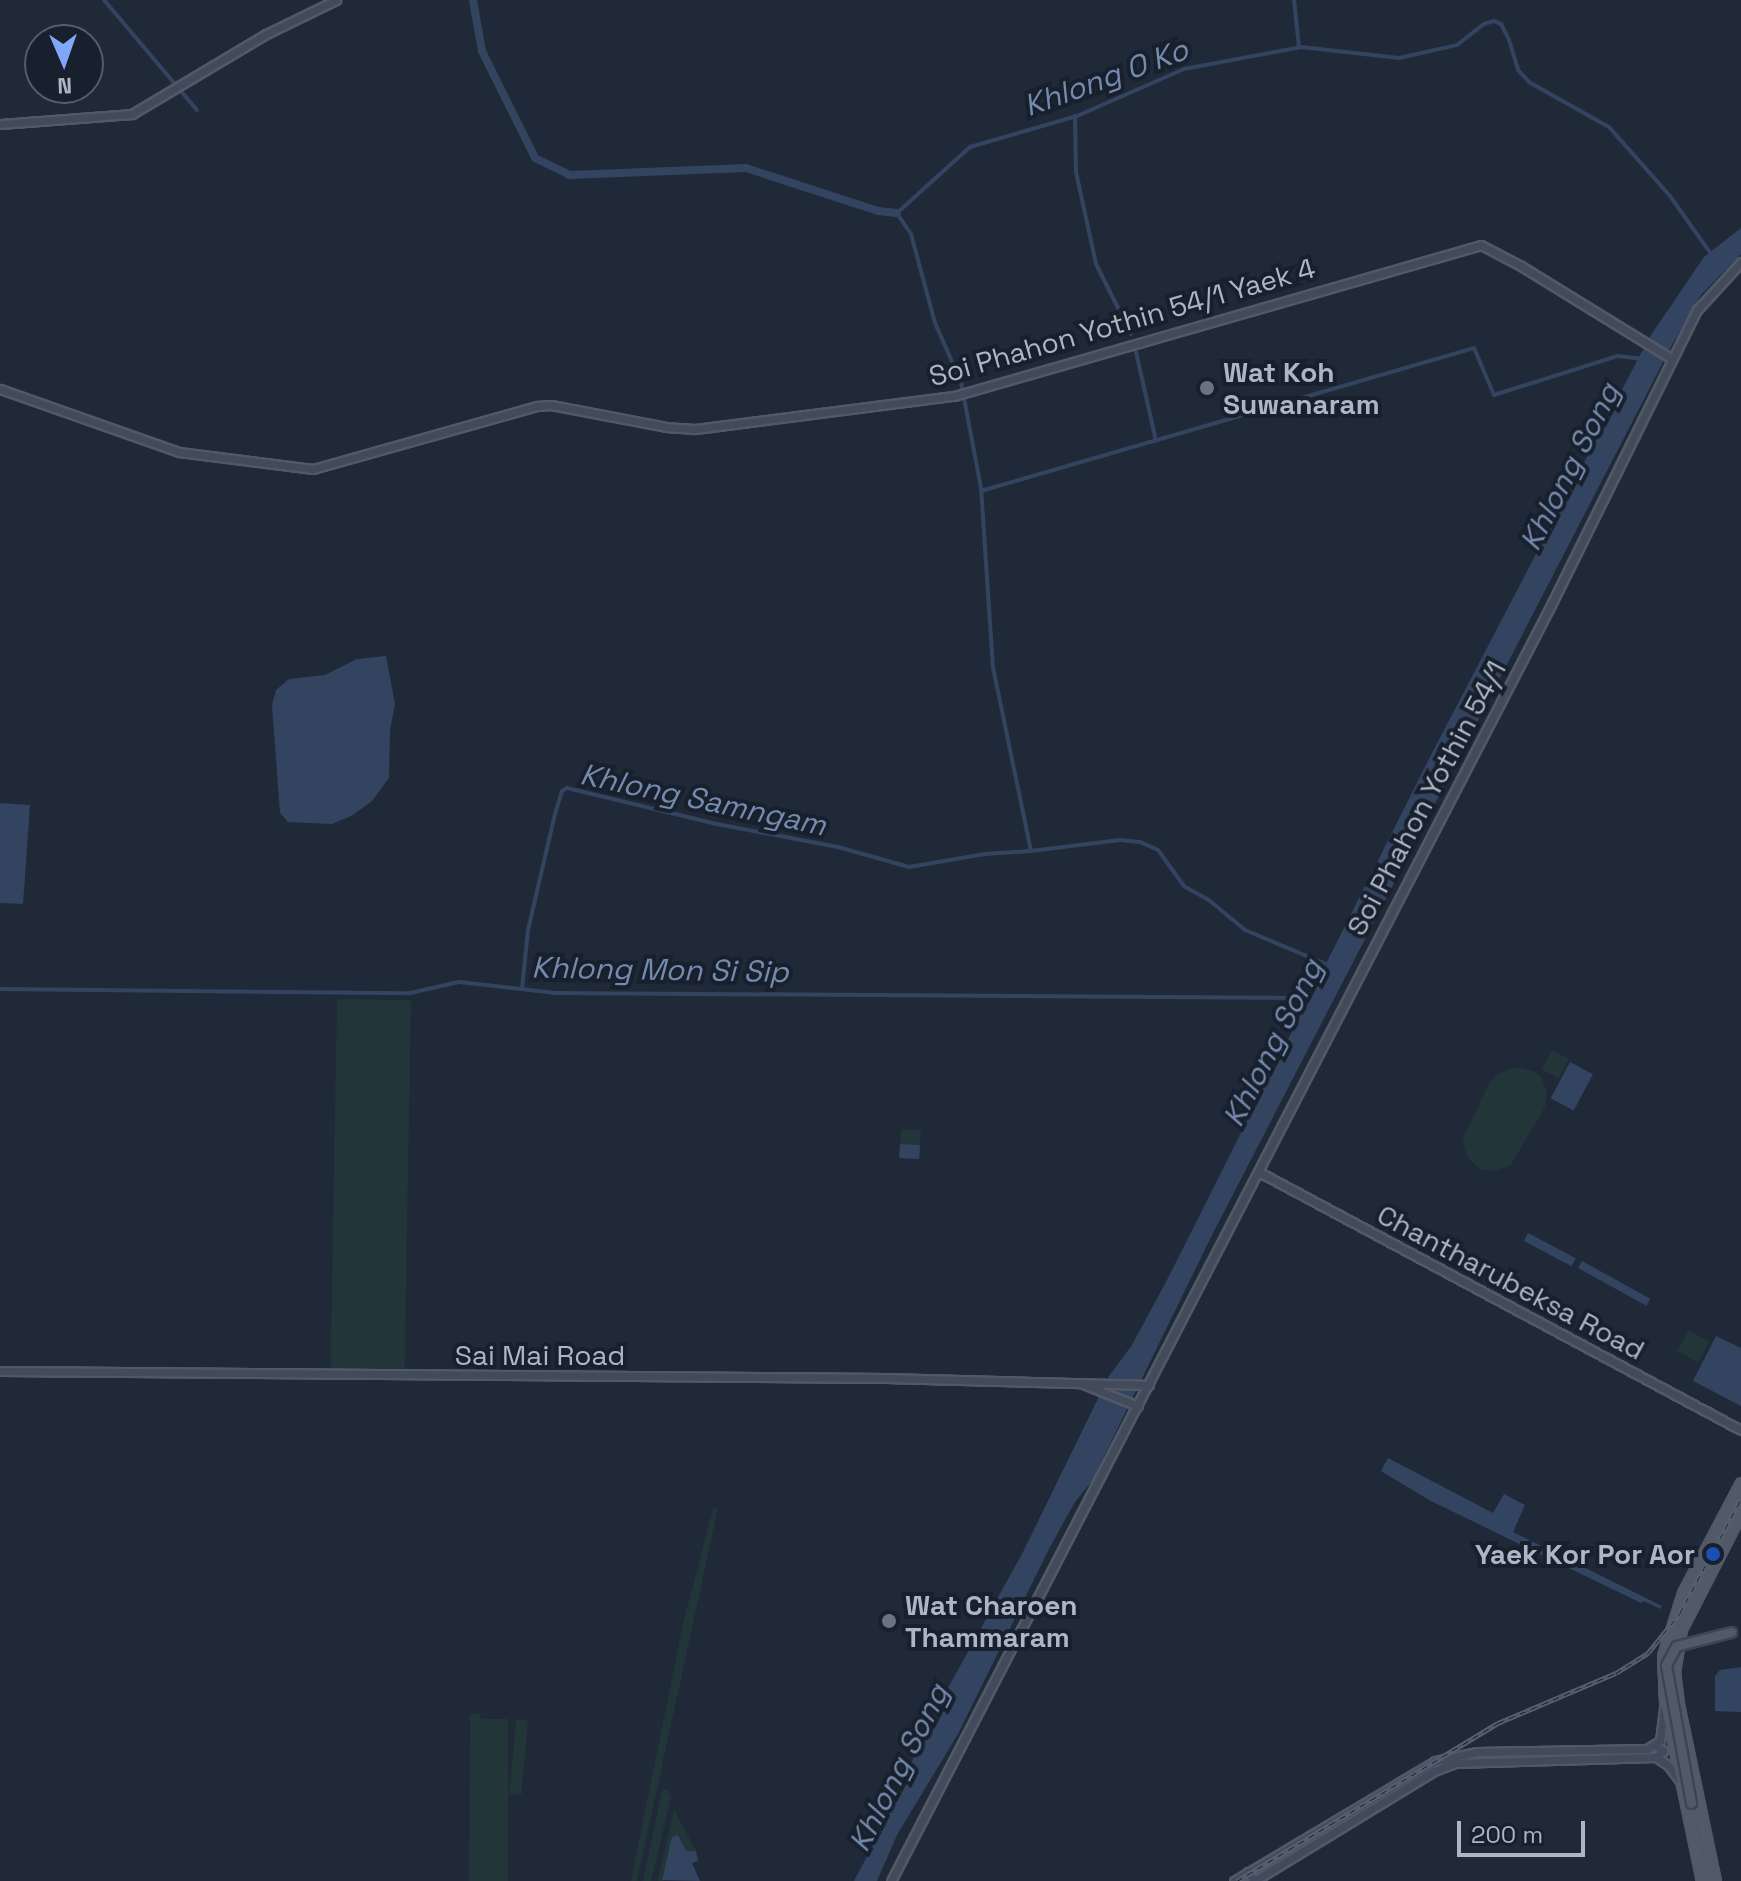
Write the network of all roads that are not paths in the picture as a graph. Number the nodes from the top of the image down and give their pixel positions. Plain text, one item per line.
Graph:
1 (336, 0) edge
2 (0, 124) edge
3 (1741, 262) edge
4 (1672, 359) junction
5 (0, 389) edge
6 (1259, 1172) junction
7 (0, 1371) edge
8 (1145, 1384) junction
9 (1099, 1386) junction
10 (1135, 1405) junction
11 (1741, 1430) edge
12 (1741, 1483) edge
13 (1741, 1512) edge
14 (1731, 1632) dead end
15 (1665, 1702) junction
16 (1655, 1745) junction
17 (1656, 1757) junction
18 (1681, 1783) junction
19 (1696, 1849) junction
20 (1248, 1872) junction
21 (891, 1881) edge
22 (1234, 1881) edge
23 (1254, 1881) edge
24 (1702, 1881) edge
25 (1715, 1881) edge

1 - 2 street
3 - 4 street, Soi Phahon Yothin 54/1
4 - 5 street, Soi Phahon Yothin 54/1 Yaek 4
4 - 6 street, Soi Phahon Yothin 54/1
6 - 8 street, Soi Phahon Yothin 54/1
6 - 11 street, Chantharubeksa Road
7 - 9 street, Sai Mai Road
8 - 9 street, Sai Mai Road
8 - 10 street, Soi Phahon Yothin 54/1
9 - 10 street, Sai Mai Road
10 - 21 street, Soi Phahon Yothin 54/1
12 - 15 main road
13 - 25 main road
14 - 19 main road, bridge
15 - 16 street
15 - 18 main road
16 - 17 street
16 - 20 street
17 - 18 street
17 - 23 street
18 - 19 main road
19 - 24 main road
20 - 22 street
20 - 23 street

